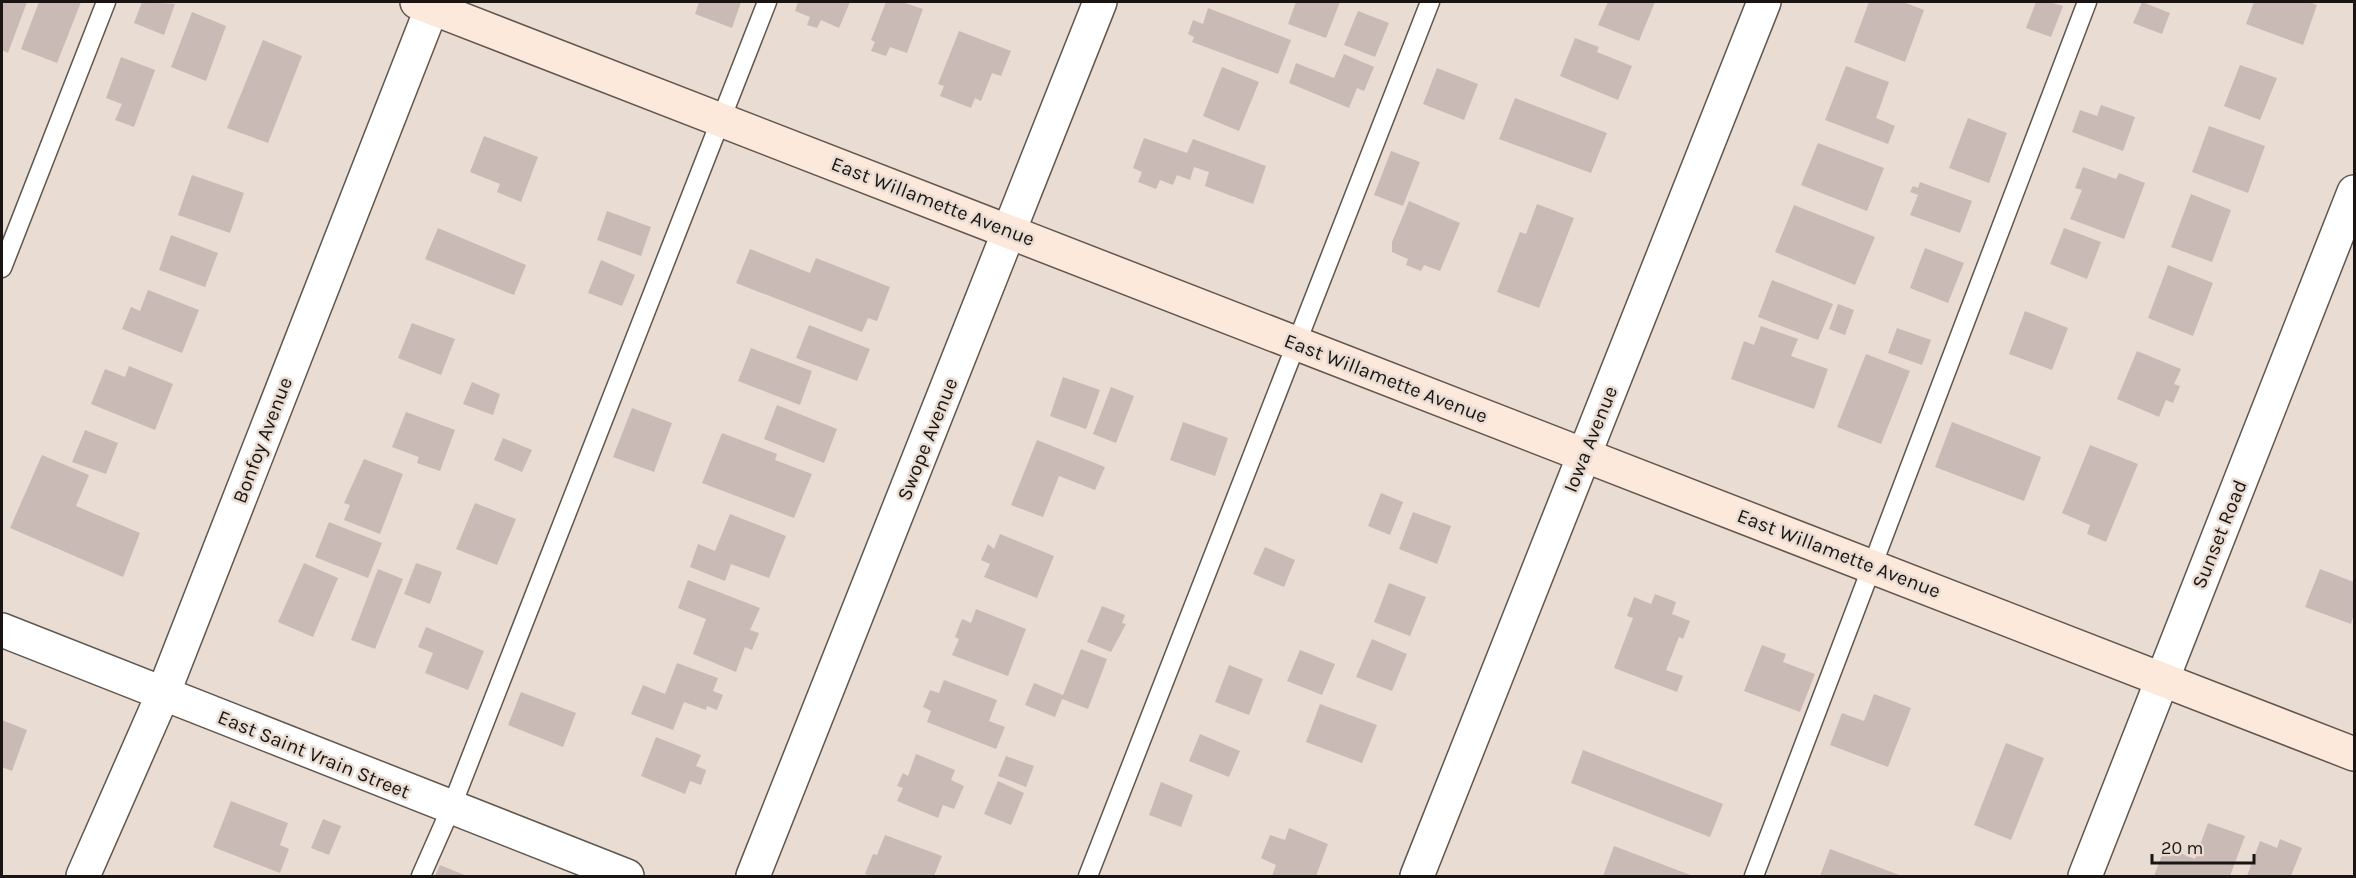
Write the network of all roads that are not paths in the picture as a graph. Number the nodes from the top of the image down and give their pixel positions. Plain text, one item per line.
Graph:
1 (106, 2) edge
2 (766, 2) edge
3 (1100, 2) edge
4 (1430, 2) edge
5 (1764, 2) edge
6 (2087, 2) edge
7 (428, 3) edge
8 (720, 119) junction
9 (2355, 192) edge
10 (1010, 231) junction
11 (2, 268) edge
12 (1297, 343) junction
13 (1583, 454) junction
14 (1872, 566) junction
15 (2, 630) edge
16 (2162, 678) junction
17 (163, 694) junction
18 (2355, 754) edge
19 (451, 808) junction
20 (83, 876) edge
21 (421, 876) edge
22 (627, 876) edge
23 (753, 876) edge
24 (1088, 876) edge
25 (1417, 876) edge
26 (1754, 876) edge
27 (2085, 876) edge

1 - 11 lane
2 - 8 lane
3 - 10 street, Swope Avenue
4 - 12 lane
5 - 13 street, Iowa Avenue
6 - 14 lane
7 - 8 street, East Willamette Avenue
7 - 17 street, Bonfoy Avenue
8 - 10 street, East Willamette Avenue
8 - 19 lane
9 - 16 street, Sunset Road
10 - 12 street, East Willamette Avenue
10 - 23 street, Swope Avenue
12 - 13 street, East Willamette Avenue
12 - 24 lane
13 - 14 street, East Willamette Avenue
13 - 25 street, Iowa Avenue
14 - 16 street, East Willamette Avenue
14 - 26 lane
15 - 17 street, East Saint Vrain Street
16 - 18 street, East Willamette Avenue
16 - 27 street, Sunset Road
17 - 19 street, East Saint Vrain Street
17 - 20 street, Bonfoy Avenue
19 - 21 lane
19 - 22 street, East Saint Vrain Street

